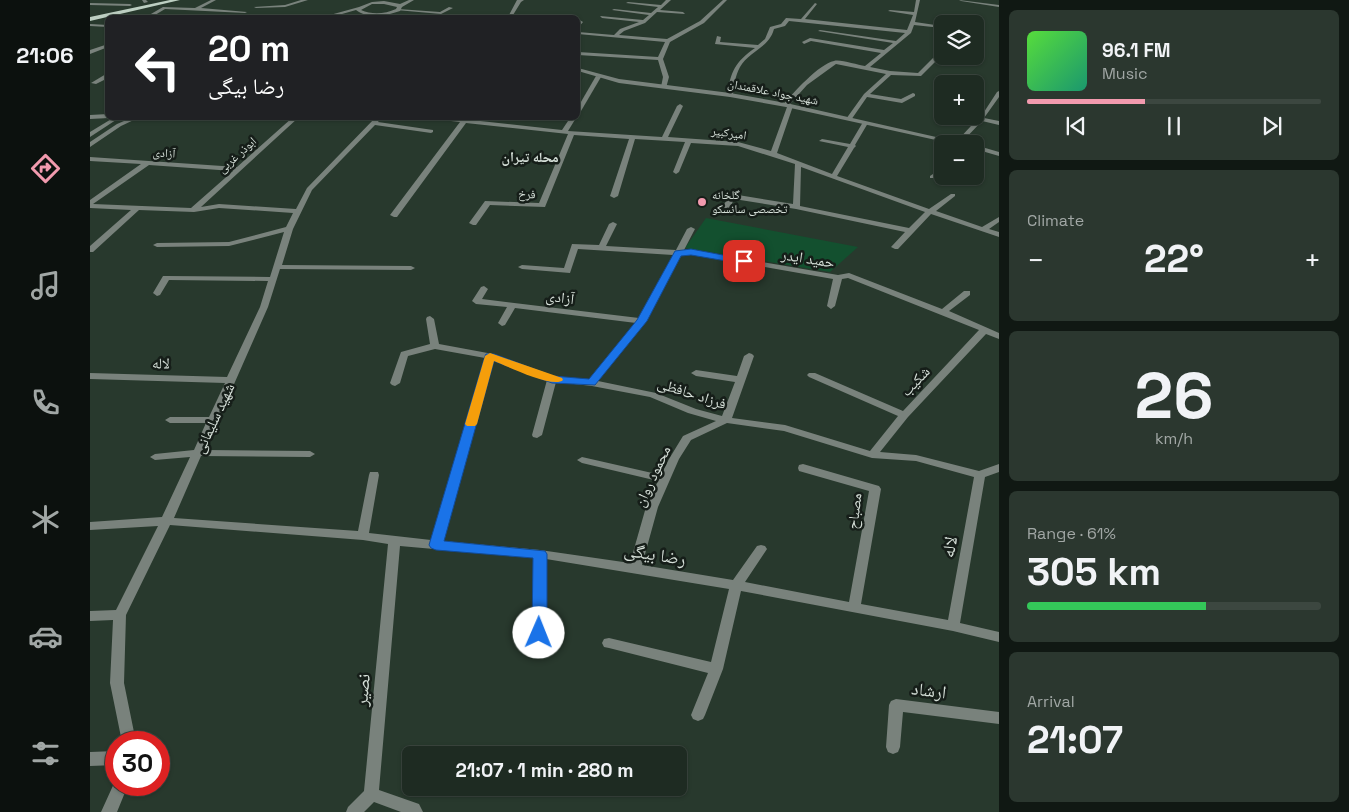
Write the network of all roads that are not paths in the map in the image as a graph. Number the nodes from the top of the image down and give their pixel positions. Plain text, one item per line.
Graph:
1 (152, 0) edge
2 (177, 0) edge
3 (214, 0) edge
4 (270, 0) edge
5 (306, 0) edge
6 (374, 0) edge
7 (406, 0) edge
8 (412, 0) edge
9 (522, 0) edge
10 (542, 0) edge
11 (547, 0) edge
12 (669, 0) edge
13 (725, 0) edge
14 (918, 0) edge
15 (961, 0) edge
16 (145, 1) edge
17 (972, 1) junction
18 (365, 2) edge
19 (386, 3) junction
20 (628, 3) dead end
21 (90, 4) edge
22 (392, 4) junction
23 (814, 4) dead end
24 (130, 5) junction
25 (662, 6) junction
26 (999, 6) edge
27 (256, 7) junction
28 (969, 7) dead end
29 (358, 8) junction
30 (451, 8) dead end
31 (398, 9) junction
32 (196, 10) junction
33 (614, 10) dead end
34 (890, 11) dead end
35 (245, 12) junction
36 (337, 12) junction
37 (654, 12) junction
38 (363, 13) junction
39 (683, 13) dead end
40 (90, 14) edge
41 (375, 14) joint
42 (916, 14) junction
43 (108, 15) edge
44 (150, 15) edge
45 (240, 15) edge
46 (329, 15) edge
47 (398, 15) edge
48 (510, 15) edge
49 (105, 16) edge
50 (602, 17) dead end
51 (90, 19) edge
52 (803, 19) junction
53 (643, 22) junction
54 (912, 23) junction
55 (90, 25) edge
56 (105, 26) edge
57 (934, 26) edge
58 (820, 31) dead end
59 (909, 32) junction
60 (580, 33) edge
61 (614, 37) junction
62 (720, 37) dead end
63 (668, 41) junction
64 (896, 42) junction
65 (804, 43) dead end
66 (105, 46) edge
67 (760, 47) junction
68 (90, 52) edge
69 (887, 52) junction
70 (580, 54) edge
71 (660, 59) junction
72 (934, 60) edge
73 (866, 68) junction
74 (580, 71) edge
75 (890, 73) junction
76 (105, 77) edge
77 (598, 77) junction
78 (94, 84) dead end
79 (664, 87) junction
80 (580, 93) edge
81 (999, 93) edge
82 (586, 94) junction
83 (730, 95) junction
84 (866, 95) junction
85 (913, 95) dead end
86 (580, 105) edge
87 (680, 106) dead end
88 (788, 106) junction
89 (990, 107) junction
90 (999, 109) edge
91 (984, 114) edge
92 (105, 116) edge
93 (90, 117) edge
94 (849, 119) junction
95 (113, 120) edge
96 (130, 120) edge
97 (293, 120) edge
98 (376, 120) edge
99 (464, 120) joint
100 (572, 120) edge
101 (984, 120) edge
102 (865, 123) junction
103 (999, 123) edge
104 (432, 131) dead end
105 (564, 132) junction
106 (572, 133) junction
107 (90, 135) edge
108 (934, 137) edge
109 (632, 138) junction
110 (664, 139) junction
111 (689, 140) junction
112 (822, 141) dead end
113 (90, 145) edge
114 (853, 146) junction
115 (984, 150) edge
116 (773, 154) junction
117 (999, 154) edge
118 (90, 159) edge
119 (798, 163) junction
120 (146, 164) junction
121 (236, 169) junction
122 (676, 172) dead end
123 (834, 177) junction
124 (877, 193) junction
125 (953, 195) dead end
126 (614, 196) dead end
127 (873, 202) dead end
128 (90, 204) edge
129 (728, 206) dead end
130 (796, 207) junction
131 (137, 208) junction
132 (194, 210) junction
133 (298, 211) junction
134 (929, 212) junction
135 (394, 215) dead end
136 (999, 219) edge
137 (473, 223) dead end
138 (612, 224) dead end
139 (289, 229) junction
140 (691, 229) dead end
141 (982, 230) junction
142 (910, 231) junction
143 (999, 235) edge
144 (157, 245) dead end
145 (602, 247) junction
146 (894, 247) dead end
147 (90, 250) edge
148 (678, 253) junction
149 (277, 267) junction
150 (522, 267) dead end
151 (411, 268) dead end
152 (838, 277) junction
153 (273, 279) junction
154 (484, 289) dead end
155 (157, 293) dead end
156 (966, 293) dead end
157 (513, 305) junction
158 (830, 306) dead end
159 (943, 312) junction
160 (430, 319) dead end
161 (642, 321) junction
162 (502, 323) dead end
163 (984, 330) junction
164 (999, 336) edge
165 (435, 346) junction
166 (490, 356) junction
167 (749, 356) dead end
168 (696, 373) dead end
169 (812, 375) dead end
170 (90, 376) edge
171 (231, 380) junction
172 (552, 380) junction
173 (741, 380) junction
174 (395, 383) dead end
175 (592, 383) junction
176 (904, 415) junction
177 (170, 420) dead end
178 (213, 420) junction
179 (726, 420) junction
180 (537, 435) dead end
181 (198, 452) junction
182 (310, 454) dead end
183 (872, 455) junction
184 (155, 457) dead end
185 (582, 460) dead end
186 (803, 468) dead end
187 (999, 468) edge
188 (374, 474) dead end
189 (980, 475) junction
190 (664, 479) junction
191 (166, 522) junction
192 (90, 526) edge
193 (363, 536) junction
194 (394, 541) junction
195 (436, 545) junction
196 (761, 549) dead end
197 (540, 554) junction
198 (635, 568) junction
199 (736, 585) junction
200 (854, 608) junction
201 (120, 615) junction
202 (90, 616) edge
203 (953, 626) junction
204 (539, 633) dead end
205 (999, 637) edge
206 (608, 643) dead end
207 (716, 669) junction
208 (698, 715) dead end
209 (999, 718) edge
210 (127, 731) edge
211 (893, 747) dead end
212 (105, 758) edge
213 (90, 759) edge
214 (372, 794) junction
215 (116, 796) edge
216 (109, 812) edge
217 (354, 812) edge
218 (415, 812) edge

1 - 16 main road
2 - 43 main road
3 - 32 street
4 - 27 street
5 - 27 street
6 - 19 street
7 - 22 street
8 - 31 street
9 - 48 street
10 - 11 street
12 - 25 street
13 - 63 street
14 - 42 street
15 - 17 street
16 - 24 main road
17 - 26 street
17 - 28 street
18 - 19 street
18 - 29 street
19 - 22 street
20 - 25 street
21 - 24 street
22 - 31 street
23 - 52 street
24 - 40 main road
25 - 37 street
27 - 35 street
29 - 36 street
29 - 38 street
30 - 31 street
31 - 41 street
31 - 47 street
32 - 35 street
32 - 44 street
33 - 37 street
34 - 42 street
35 - 45 street
36 - 38 street
36 - 46 street
37 - 39 street
37 - 53 street
38 - 41 street
42 - 54 street
49 - 51 main road
50 - 53 street
52 - 59 street
52 - 67 street
53 - 61 street
54 - 57 street
54 - 59 street
55 - 56 street
58 - 64 street
59 - 64 street
60 - 61 street
61 - 63 street
62 - 67 street
63 - 71 street
64 - 69 street
65 - 69 street
66 - 68 street
67 - 83 street
69 - 73 street
70 - 71 street
71 - 79 street
72 - 75 street
73 - 75 street
73 - 88 street
74 - 77 street, شهید جواد علاقمندان
75 - 84 street
76 - 78 street
77 - 79 street, شهید جواد علاقمندان
77 - 82 street
79 - 83 street, شهید جواد علاقمندان
80 - 82 street
81 - 89 street
82 - 86 street
83 - 88 street, شهید جواد علاقمندان
84 - 85 street
84 - 94 street
87 - 110 street
88 - 94 street, شهید جواد علاقمندان
88 - 116 street
89 - 90 street
89 - 91 street
92 - 93 street
94 - 102 street, شهید جواد علاقمندان
95 - 107 street
96 - 113 street
97 - 121 street, ابوذر غربی
98 - 104 street
98 - 133 street, شهید سلیمانی
99 - 105 street, امیرکبیر
99 - 135 street
100 - 105 street
101 - 103 street
102 - 108 street, شهید جواد علاقمندان
102 - 114 street
105 - 106 street, امیرکبیر
106 - 109 street, امیرکبیر
106 - 137 street, فرخ
109 - 110 street, امیرکبیر
109 - 126 street
110 - 111 street, امیرکبیر
111 - 116 street, امیرکبیر
111 - 122 street
112 - 114 street
114 - 123 street
115 - 117 street
116 - 119 street, امیرکبیر
118 - 120 street, آزادی
119 - 123 street, امیرکبیر
119 - 130 street
120 - 121 street, آزادی
120 - 128 street
121 - 132 street, ابوذر غربی
123 - 124 street, امیرکبیر
124 - 127 street
124 - 134 street, امیرکبیر
125 - 134 street
128 - 131 street
129 - 130 street
130 - 142 street
131 - 132 street
131 - 147 street
132 - 133 street
133 - 139 street, شهید سلیمانی
134 - 141 street, امیرکبیر
134 - 142 street
136 - 141 street
138 - 145 street
139 - 144 street
139 - 149 street, شهید سلیمانی
140 - 148 street
141 - 143 street, امیرکبیر
142 - 146 street
145 - 148 street, حمید ایدر
145 - 150 street, حمید ایدر
148 - 152 street, حمید ایدر
148 - 161 street
149 - 151 street
149 - 153 street, شهید سلیمانی
152 - 158 street
152 - 159 street, حمید ایدر
153 - 155 street
153 - 171 street, شهید سلیمانی
154 - 157 street, آزادی
156 - 159 street
157 - 161 street, آزادی
157 - 162 street
159 - 163 street, حمید ایدر
160 - 165 street
161 - 175 street
163 - 164 street, حمید ایدر
163 - 176 street, شکیب
165 - 166 street, فرزاد حافظی
165 - 174 street, فرزاد حافظی
166 - 172 street, فرزاد حافظی
166 - 195 street
167 - 173 street
168 - 173 street
169 - 176 street
170 - 171 street, لاله
171 - 178 street, شهید سلیمانی
172 - 175 street, فرزاد حافظی
172 - 180 street
173 - 179 street
175 - 179 street, فرزاد حافظی
176 - 183 street, شکیب
177 - 178 street
178 - 181 street, شهید سلیمانی
179 - 183 street, فرزاد حافظی
179 - 190 street, محمود روان
181 - 182 street
181 - 184 street
181 - 191 street, شهید سلیمانی
183 - 189 street, فرزاد حافظی
185 - 190 street
186 - 200 street, مصباح
187 - 189 street
188 - 193 street
189 - 203 street, لاله
190 - 198 street, محمود روان
191 - 192 street, رضا بیگی
191 - 193 street, رضا بیگی
191 - 201 street, شهید سلیمانی
193 - 194 street, رضا بیگی
194 - 195 street, رضا بیگی
194 - 214 street, نصیر
195 - 197 street, رضا بیگی
196 - 199 street
197 - 198 street, رضا بیگی
197 - 204 street
198 - 199 street, رضا بیگی
199 - 200 street, رضا بیگی
199 - 207 street
200 - 203 street, رضا بیگی
201 - 202 street
201 - 210 street, شهید سلیمانی
203 - 205 street, رضا بیگی
206 - 207 street
207 - 208 street
209 - 211 street, ارشاد
212 - 213 street
214 - 217 street
214 - 218 street
215 - 216 street

